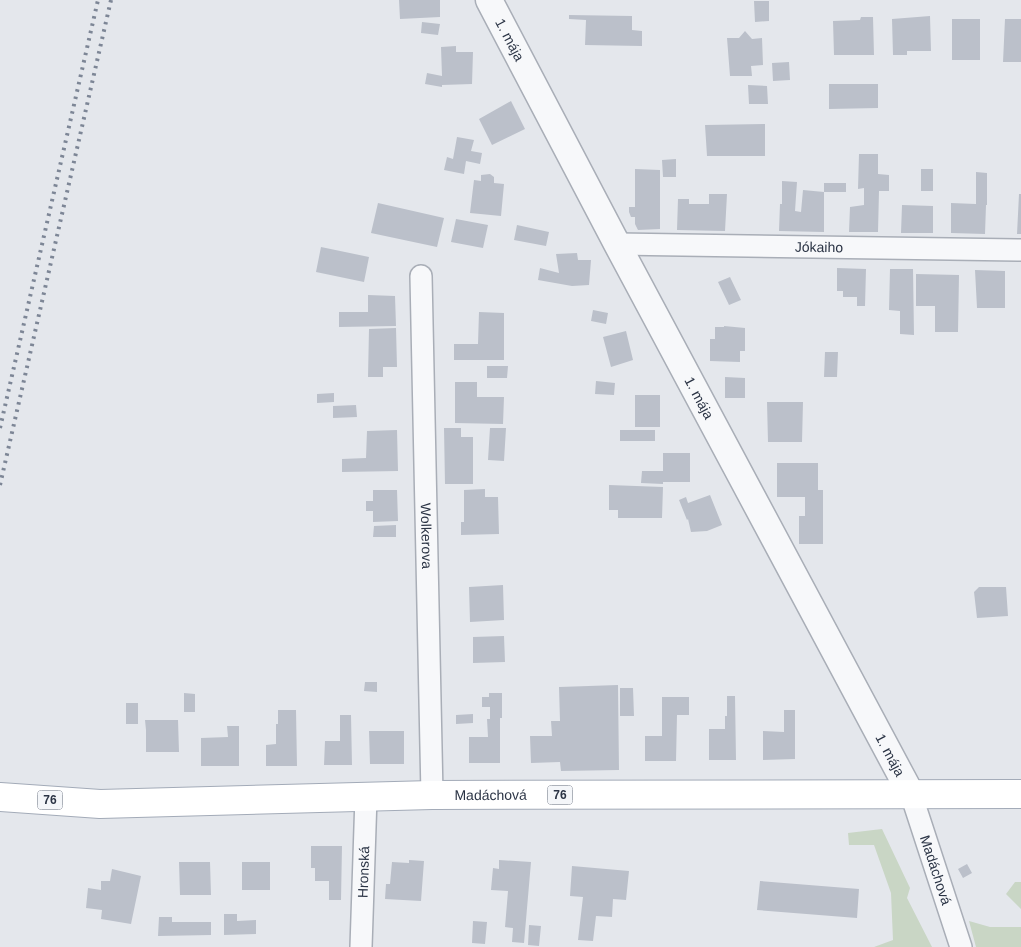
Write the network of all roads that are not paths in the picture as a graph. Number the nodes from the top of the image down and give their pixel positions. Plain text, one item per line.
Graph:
1 (489, 0) edge
2 (617, 244) junction
3 (1021, 250) edge
4 (421, 276) dead end
5 (911, 794) junction
6 (1021, 794) edge
7 (432, 795) junction
8 (0, 797) edge
9 (366, 797) junction
10 (361, 947) edge
11 (960, 947) edge

1 - 2 street, 1. mája
2 - 3 street, Jókaiho
2 - 5 street, 1. mája
4 - 7 street, Wolkerova
5 - 6 main road, Madáchová / 76
5 - 7 main road, Madáchová / 76
5 - 11 street, Madáchová
7 - 9 main road, Madáchová / 76
8 - 9 main road, Madáchová / 76
9 - 10 street, Hronská

